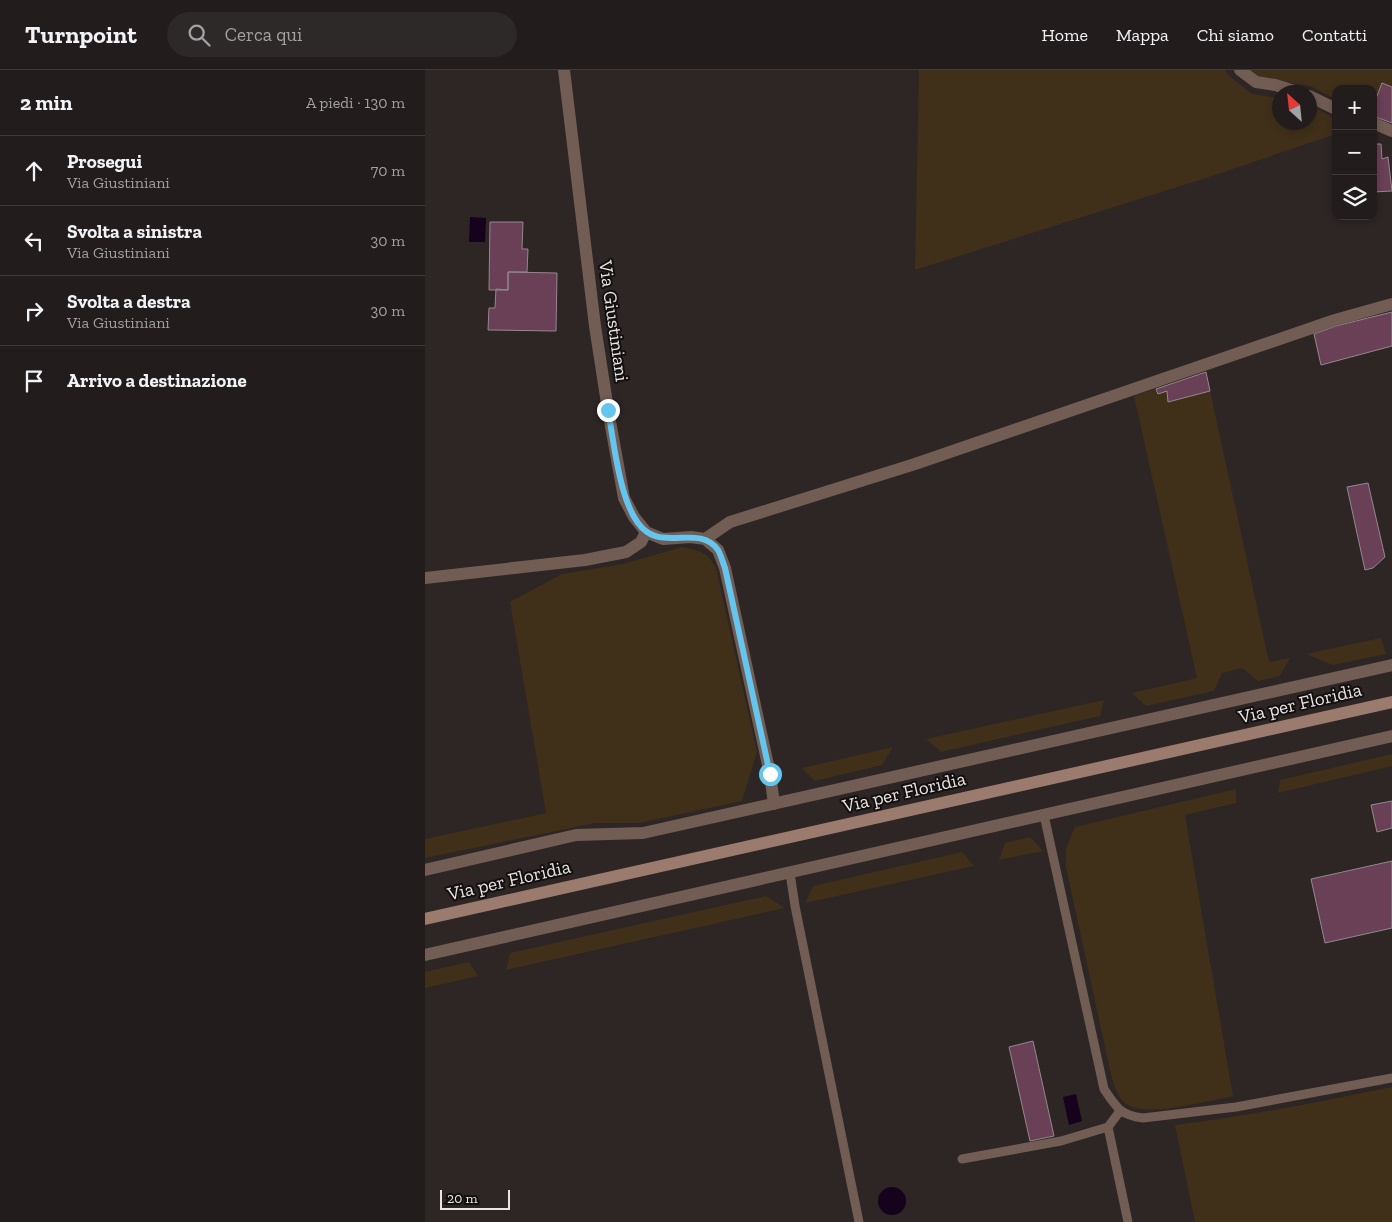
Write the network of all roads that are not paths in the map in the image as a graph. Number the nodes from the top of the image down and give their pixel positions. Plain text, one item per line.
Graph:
1 (564, 70) edge
2 (1240, 70) edge
3 (1275, 85) edge
4 (1317, 100) edge
5 (1332, 107) edge
6 (1377, 125) edge
7 (1392, 131) edge
8 (1392, 304) edge
9 (646, 532) junction
10 (705, 539) junction
11 (425, 578) edge
12 (1392, 664) edge
13 (1392, 702) edge
14 (1392, 736) edge
15 (774, 804) junction
16 (1044, 815) junction
17 (425, 870) edge
18 (790, 873) junction
19 (425, 918) edge
20 (425, 955) edge
21 (1392, 1078) edge
22 (1120, 1111) junction
23 (1109, 1127) junction
24 (962, 1160) dead end
25 (859, 1222) edge
26 (1128, 1222) edge

1 - 9 street, Via Giustiniani
2 - 3 street
4 - 5 street
6 - 7 street
8 - 10 street
9 - 10 street
9 - 11 street
10 - 15 street
12 - 15 street
13 - 19 main road, Via per Floridia
14 - 16 street
15 - 17 street
16 - 18 street
16 - 22 lane
18 - 20 street
18 - 25 lane
21 - 22 lane
22 - 23 lane
23 - 24 lane
23 - 26 lane

